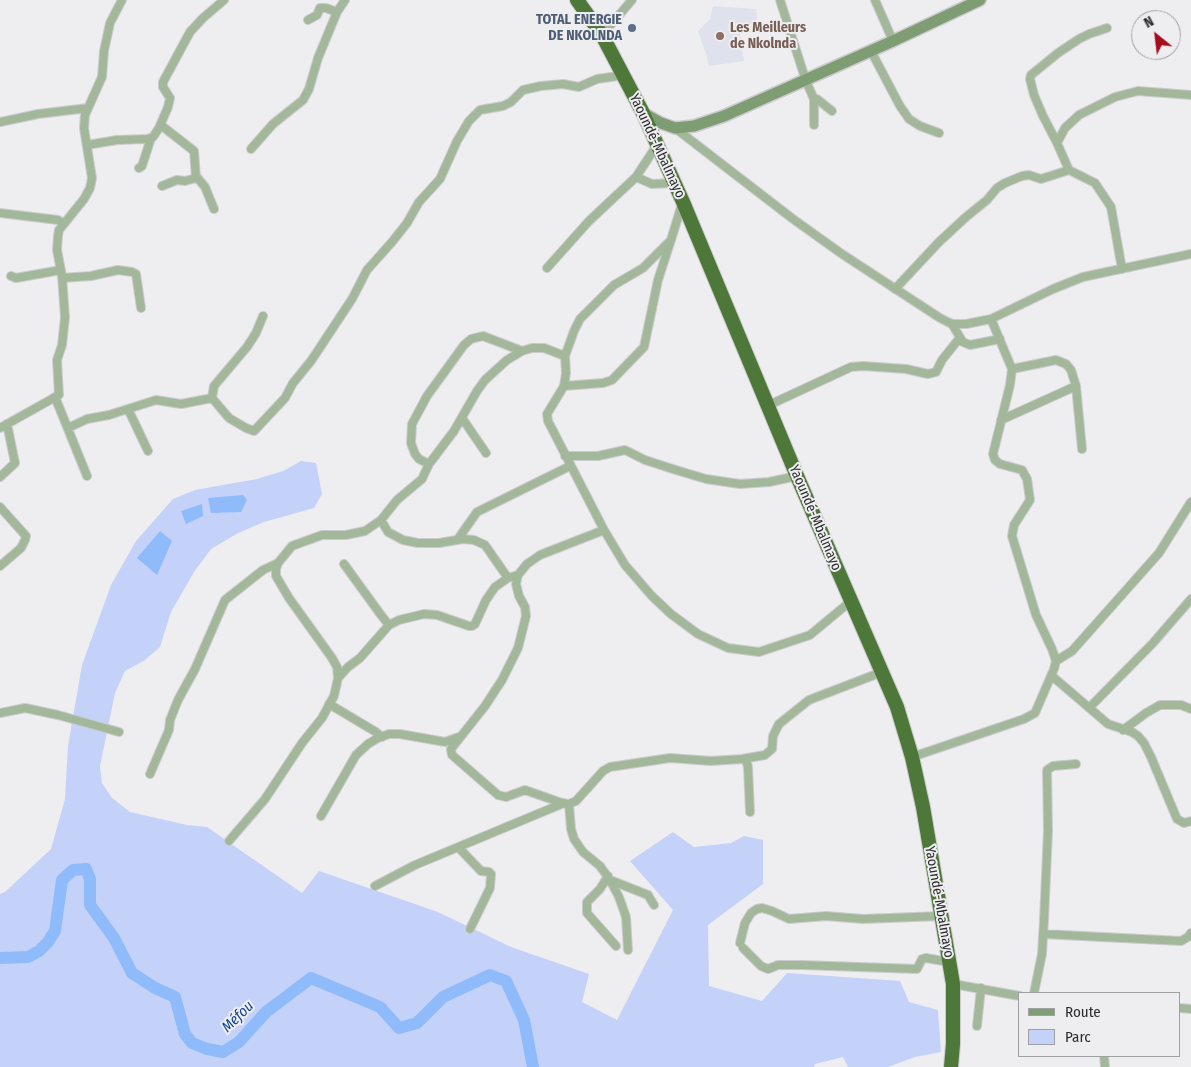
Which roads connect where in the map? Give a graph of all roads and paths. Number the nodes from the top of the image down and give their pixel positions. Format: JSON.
{"nodes":[{"id":1,"x":122,"y":0,"type":"edge"},
{"id":2,"x":224,"y":0,"type":"edge"},
{"id":3,"x":345,"y":0,"type":"edge"},
{"id":4,"x":577,"y":0,"type":"edge"},
{"id":5,"x":632,"y":0,"type":"edge"},
{"id":6,"x":780,"y":0,"type":"edge"},
{"id":7,"x":875,"y":0,"type":"edge"},
{"id":8,"x":980,"y":0,"type":"edge"},
{"id":9,"x":962,"y":4,"type":"edge"},
{"id":10,"x":337,"y":12,"type":"junction"},
{"id":11,"x":308,"y":20,"type":"dead end"},
{"id":12,"x":1107,"y":28,"type":"dead end"},
{"id":13,"x":602,"y":34,"type":"junction"},
{"id":14,"x":893,"y":42,"type":"junction"},
{"id":15,"x":871,"y":51,"type":"junction"},
{"id":16,"x":624,"y":76,"type":"junction"},
{"id":17,"x":806,"y":81,"type":"junction"},
{"id":18,"x":1191,"y":95,"type":"edge"},
{"id":19,"x":814,"y":99,"type":"junction"},
{"id":20,"x":88,"y":108,"type":"junction"},
{"id":21,"x":832,"y":111,"type":"dead end"},
{"id":22,"x":643,"y":113,"type":"junction"},
{"id":23,"x":0,"y":122,"type":"edge"},
{"id":24,"x":814,"y":125,"type":"dead end"},
{"id":25,"x":159,"y":128,"type":"junction"},
{"id":26,"x":675,"y":128,"type":"junction"},
{"id":27,"x":938,"y":133,"type":"dead end"},
{"id":28,"x":151,"y":138,"type":"junction"},
{"id":29,"x":1057,"y":143,"type":"junction"},
{"id":30,"x":88,"y":145,"type":"junction"},
{"id":31,"x":657,"y":145,"type":"junction"},
{"id":32,"x":251,"y":149,"type":"dead end"},
{"id":33,"x":139,"y":168,"type":"dead end"},
{"id":34,"x":1069,"y":170,"type":"junction"},
{"id":35,"x":196,"y":176,"type":"junction"},
{"id":36,"x":636,"y":177,"type":"junction"},
{"id":37,"x":674,"y":183,"type":"junction"},
{"id":38,"x":162,"y":186,"type":"dead end"},
{"id":39,"x":683,"y":202,"type":"junction"},
{"id":40,"x":214,"y":209,"type":"dead end"},
{"id":41,"x":0,"y":213,"type":"edge"},
{"id":42,"x":64,"y":224,"type":"junction"},
{"id":43,"x":671,"y":240,"type":"junction"},
{"id":44,"x":1191,"y":254,"type":"edge"},
{"id":45,"x":547,"y":268,"type":"dead end"},
{"id":46,"x":1122,"y":269,"type":"junction"},
{"id":47,"x":61,"y":274,"type":"junction"},
{"id":48,"x":11,"y":276,"type":"dead end"},
{"id":49,"x":894,"y":288,"type":"junction"},
{"id":50,"x":142,"y":308,"type":"dead end"},
{"id":51,"x":263,"y":316,"type":"dead end"},
{"id":52,"x":991,"y":319,"type":"junction"},
{"id":53,"x":952,"y":324,"type":"junction"},
{"id":54,"x":1000,"y":339,"type":"junction"},
{"id":55,"x":958,"y":340,"type":"junction"},
{"id":56,"x":522,"y":351,"type":"junction"},
{"id":57,"x":565,"y":356,"type":"junction"},
{"id":58,"x":1012,"y":369,"type":"junction"},
{"id":59,"x":564,"y":386,"type":"junction"},
{"id":60,"x":1076,"y":386,"type":"junction"},
{"id":61,"x":55,"y":397,"type":"junction"},
{"id":62,"x":212,"y":398,"type":"junction"},
{"id":63,"x":767,"y":406,"type":"junction"},
{"id":64,"x":128,"y":409,"type":"junction"},
{"id":65,"x":462,"y":418,"type":"junction"},
{"id":66,"x":1001,"y":420,"type":"junction"},
{"id":67,"x":4,"y":426,"type":"edge"},
{"id":68,"x":68,"y":428,"type":"junction"},
{"id":69,"x":1082,"y":449,"type":"dead end"},
{"id":70,"x":148,"y":451,"type":"dead end"},
{"id":71,"x":486,"y":453,"type":"dead end"},
{"id":72,"x":565,"y":456,"type":"junction"},
{"id":73,"x":429,"y":464,"type":"junction"},
{"id":74,"x":570,"y":466,"type":"junction"},
{"id":75,"x":87,"y":476,"type":"dead end"},
{"id":76,"x":797,"y":476,"type":"junction"},
{"id":77,"x":0,"y":477,"type":"edge"},
{"id":78,"x":1191,"y":502,"type":"edge"},
{"id":79,"x":0,"y":508,"type":"edge"},
{"id":80,"x":380,"y":520,"type":"junction"},
{"id":81,"x":604,"y":530,"type":"junction"},
{"id":82,"x":458,"y":539,"type":"junction"},
{"id":83,"x":278,"y":563,"type":"junction"},
{"id":84,"x":344,"y":564,"type":"dead end"},
{"id":85,"x":0,"y":566,"type":"edge"},
{"id":86,"x":518,"y":575,"type":"junction"},
{"id":87,"x":508,"y":578,"type":"junction"},
{"id":88,"x":1191,"y":598,"type":"edge"},
{"id":89,"x":851,"y":601,"type":"junction"},
{"id":90,"x":390,"y":625,"type":"junction"},
{"id":91,"x":1056,"y":661,"type":"junction"},
{"id":92,"x":882,"y":672,"type":"junction"},
{"id":93,"x":1052,"y":676,"type":"junction"},
{"id":94,"x":338,"y":678,"type":"junction"},
{"id":95,"x":329,"y":704,"type":"junction"},
{"id":96,"x":1089,"y":708,"type":"junction"},
{"id":97,"x":1190,"y":708,"type":"edge"},
{"id":98,"x":0,"y":713,"type":"edge"},
{"id":99,"x":1122,"y":730,"type":"junction"},
{"id":100,"x":119,"y":732,"type":"dead end"},
{"id":101,"x":461,"y":736,"type":"junction"},
{"id":102,"x":382,"y":737,"type":"junction"},
{"id":103,"x":912,"y":757,"type":"junction"},
{"id":104,"x":746,"y":758,"type":"junction"},
{"id":105,"x":1076,"y":764,"type":"dead end"},
{"id":106,"x":150,"y":774,"type":"dead end"},
{"id":107,"x":567,"y":804,"type":"junction"},
{"id":108,"x":750,"y":812,"type":"dead end"},
{"id":109,"x":321,"y":816,"type":"dead end"},
{"id":110,"x":1191,"y":821,"type":"edge"},
{"id":111,"x":229,"y":841,"type":"dead end"},
{"id":112,"x":459,"y":848,"type":"junction"},
{"id":113,"x":609,"y":878,"type":"junction"},
{"id":114,"x":375,"y":886,"type":"dead end"},
{"id":115,"x":654,"y":906,"type":"dead end"},
{"id":116,"x":941,"y":916,"type":"junction"},
{"id":117,"x":470,"y":929,"type":"dead end"},
{"id":118,"x":1191,"y":933,"type":"edge"},
{"id":119,"x":1043,"y":934,"type":"junction"},
{"id":120,"x":616,"y":946,"type":"dead end"},
{"id":121,"x":628,"y":950,"type":"dead end"},
{"id":122,"x":949,"y":962,"type":"junction"},
{"id":123,"x":953,"y":984,"type":"junction"},
{"id":124,"x":981,"y":988,"type":"junction"},
{"id":125,"x":1034,"y":992,"type":"edge"},
{"id":126,"x":1018,"y":996,"type":"edge"},
{"id":127,"x":976,"y":1026,"type":"dead end"},
{"id":128,"x":950,"y":1067,"type":"edge"}],
"edges":[{"from":1,"to":20,"type":"street"},
{"from":2,"to":25,"type":"street"},
{"from":3,"to":10,"type":"street"},
{"from":4,"to":13,"type":"highway","name":"Yaoundé-Mbalmayo"},
{"from":5,"to":13,"type":"street"},
{"from":6,"to":17,"type":"street"},
{"from":7,"to":14,"type":"street"},
{"from":8,"to":9,"type":"street"},
{"from":9,"to":14,"type":"street"},
{"from":10,"to":11,"type":"street"},
{"from":10,"to":32,"type":"street"},
{"from":12,"to":29,"type":"street"},
{"from":13,"to":16,"type":"highway","name":"Yaoundé-Mbalmayo"},
{"from":14,"to":15,"type":"street"},
{"from":15,"to":17,"type":"street"},
{"from":15,"to":27,"type":"street"},
{"from":16,"to":22,"type":"highway","name":"Yaoundé-Mbalmayo"},
{"from":16,"to":62,"type":"street"},
{"from":17,"to":19,"type":"street"},
{"from":17,"to":26,"type":"street"},
{"from":18,"to":29,"type":"street"},
{"from":19,"to":21,"type":"street"},
{"from":19,"to":24,"type":"street"},
{"from":20,"to":23,"type":"street"},
{"from":20,"to":30,"type":"street"},
{"from":22,"to":26,"type":"street"},
{"from":22,"to":31,"type":"highway","name":"Yaoundé-Mbalmayo"},
{"from":25,"to":28,"type":"street"},
{"from":25,"to":35,"type":"street"},
{"from":26,"to":49,"type":"street"},
{"from":28,"to":30,"type":"street"},
{"from":28,"to":33,"type":"street"},
{"from":29,"to":34,"type":"street"},
{"from":30,"to":42,"type":"street"},
{"from":31,"to":36,"type":"street"},
{"from":31,"to":37,"type":"highway","name":"Yaoundé-Mbalmayo"},
{"from":34,"to":46,"type":"street"},
{"from":34,"to":49,"type":"street"},
{"from":35,"to":38,"type":"street"},
{"from":35,"to":40,"type":"street"},
{"from":36,"to":37,"type":"street"},
{"from":36,"to":45,"type":"street"},
{"from":37,"to":39,"type":"highway","name":"Yaoundé-Mbalmayo"},
{"from":39,"to":43,"type":"street"},
{"from":39,"to":63,"type":"highway","name":"Yaoundé-Mbalmayo"},
{"from":41,"to":42,"type":"street"},
{"from":42,"to":47,"type":"street"},
{"from":43,"to":57,"type":"street"},
{"from":43,"to":59,"type":"street"},
{"from":44,"to":46,"type":"street"},
{"from":46,"to":52,"type":"street"},
{"from":47,"to":48,"type":"street"},
{"from":47,"to":50,"type":"street"},
{"from":47,"to":61,"type":"street"},
{"from":49,"to":53,"type":"street"},
{"from":51,"to":62,"type":"street"},
{"from":52,"to":53,"type":"street"},
{"from":52,"to":54,"type":"street"},
{"from":53,"to":55,"type":"street"},
{"from":54,"to":55,"type":"street"},
{"from":54,"to":58,"type":"street"},
{"from":55,"to":63,"type":"street"},
{"from":56,"to":57,"type":"street"},
{"from":56,"to":65,"type":"street"},
{"from":56,"to":73,"type":"street"},
{"from":57,"to":59,"type":"street"},
{"from":58,"to":60,"type":"street"},
{"from":58,"to":66,"type":"street"},
{"from":59,"to":72,"type":"street"},
{"from":60,"to":66,"type":"street"},
{"from":60,"to":69,"type":"street"},
{"from":61,"to":67,"type":"street"},
{"from":61,"to":68,"type":"street"},
{"from":62,"to":64,"type":"street"},
{"from":63,"to":76,"type":"highway","name":"Yaoundé-Mbalmayo"},
{"from":64,"to":68,"type":"street"},
{"from":64,"to":70,"type":"street"},
{"from":65,"to":71,"type":"street"},
{"from":65,"to":73,"type":"street"},
{"from":66,"to":91,"type":"street"},
{"from":67,"to":77,"type":"street"},
{"from":68,"to":75,"type":"street"},
{"from":72,"to":74,"type":"street"},
{"from":72,"to":76,"type":"street"},
{"from":73,"to":80,"type":"street"},
{"from":74,"to":81,"type":"street"},
{"from":74,"to":82,"type":"street"},
{"from":76,"to":89,"type":"highway","name":"Yaoundé-Mbalmayo"},
{"from":78,"to":91,"type":"street"},
{"from":79,"to":85,"type":"street"},
{"from":80,"to":82,"type":"street"},
{"from":80,"to":83,"type":"street"},
{"from":81,"to":86,"type":"street"},
{"from":81,"to":89,"type":"street"},
{"from":82,"to":87,"type":"street"},
{"from":83,"to":94,"type":"street"},
{"from":83,"to":106,"type":"street"},
{"from":84,"to":90,"type":"street"},
{"from":86,"to":87,"type":"street"},
{"from":86,"to":101,"type":"street"},
{"from":87,"to":90,"type":"street"},
{"from":88,"to":96,"type":"street"},
{"from":89,"to":92,"type":"highway","name":"Yaoundé-Mbalmayo"},
{"from":90,"to":94,"type":"street"},
{"from":91,"to":93,"type":"street"},
{"from":92,"to":103,"type":"highway","name":"Yaoundé-Mbalmayo"},
{"from":92,"to":104,"type":"street"},
{"from":93,"to":96,"type":"street"},
{"from":93,"to":103,"type":"street"},
{"from":94,"to":95,"type":"street"},
{"from":95,"to":102,"type":"street"},
{"from":95,"to":111,"type":"street"},
{"from":96,"to":99,"type":"street"},
{"from":97,"to":99,"type":"street"},
{"from":98,"to":100,"type":"street"},
{"from":99,"to":110,"type":"street"},
{"from":101,"to":102,"type":"street"},
{"from":101,"to":107,"type":"street"},
{"from":102,"to":109,"type":"street"},
{"from":103,"to":116,"type":"highway","name":"Yaoundé-Mbalmayo"},
{"from":104,"to":107,"type":"street"},
{"from":104,"to":108,"type":"street"},
{"from":105,"to":119,"type":"street"},
{"from":107,"to":112,"type":"street"},
{"from":107,"to":113,"type":"street"},
{"from":112,"to":114,"type":"street"},
{"from":112,"to":117,"type":"street"},
{"from":113,"to":115,"type":"street"},
{"from":113,"to":120,"type":"street"},
{"from":113,"to":121,"type":"street"},
{"from":116,"to":122,"type":"highway","name":"Yaoundé-Mbalmayo"},
{"from":116,"to":122,"type":"street"},
{"from":118,"to":119,"type":"street"},
{"from":119,"to":125,"type":"street"},
{"from":122,"to":123,"type":"highway","name":"Yaoundé-Mbalmayo"},
{"from":123,"to":124,"type":"street"},
{"from":123,"to":128,"type":"highway","name":"Yaoundé-Mbalmayo"},
{"from":124,"to":126,"type":"street"},
{"from":124,"to":127,"type":"street"}]}
